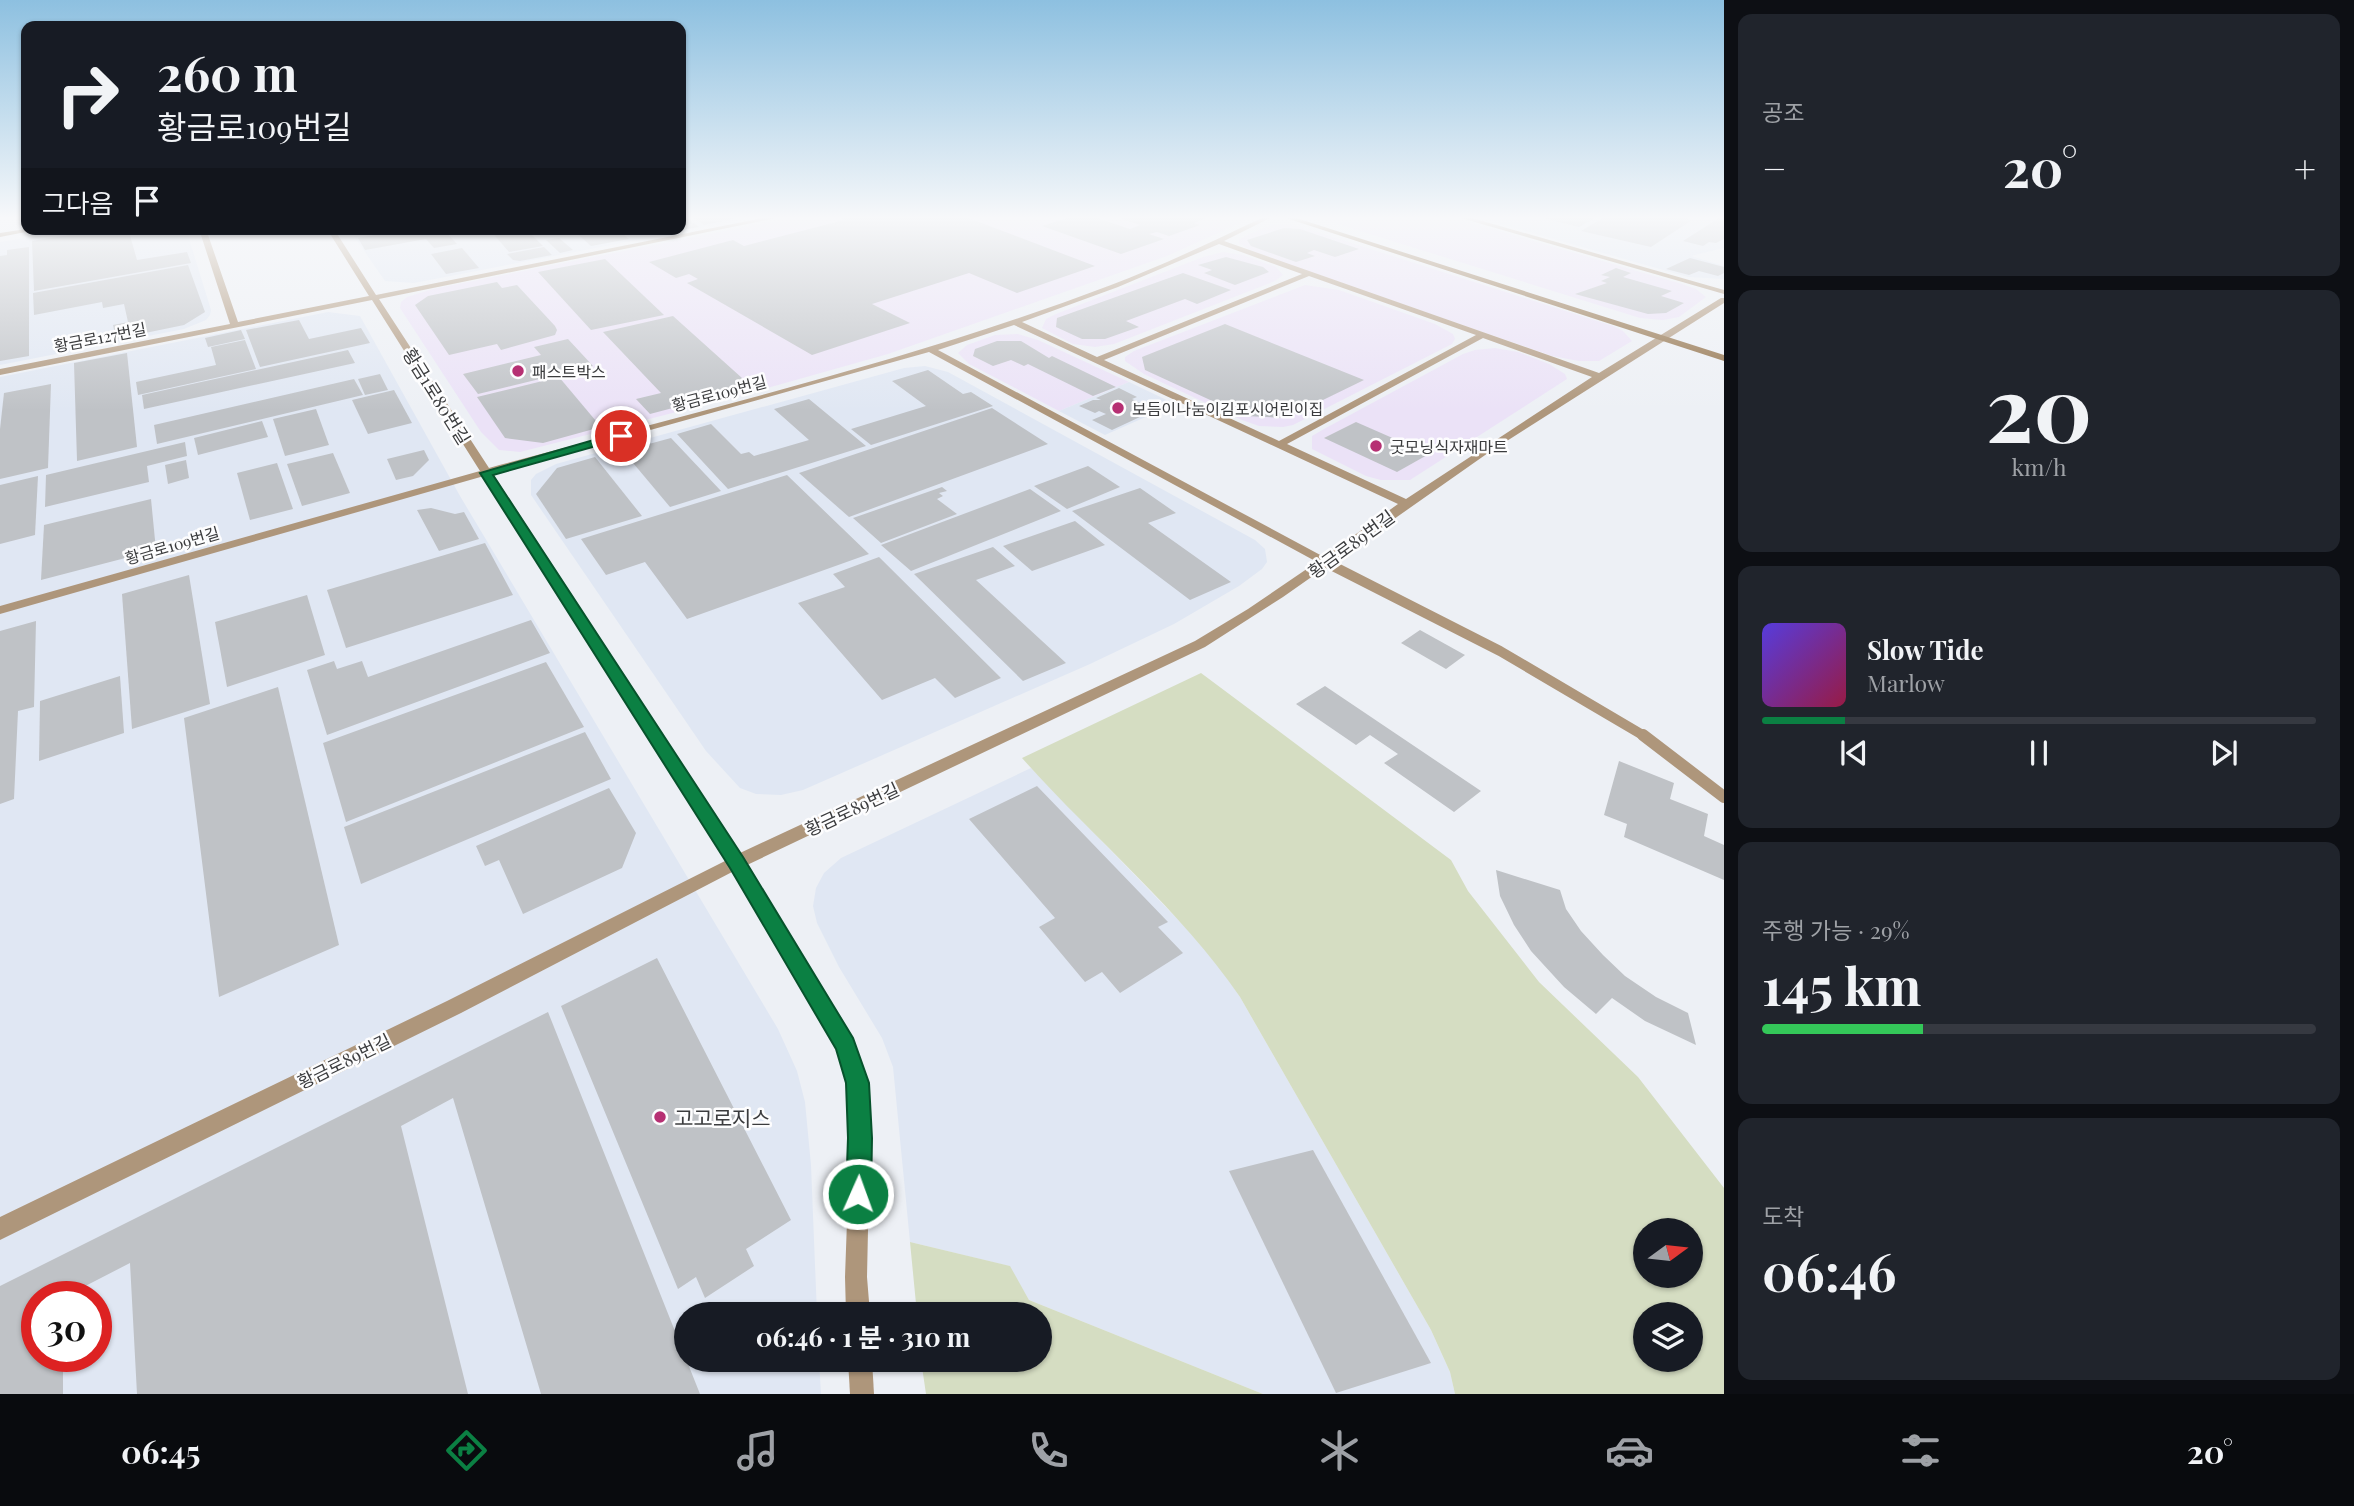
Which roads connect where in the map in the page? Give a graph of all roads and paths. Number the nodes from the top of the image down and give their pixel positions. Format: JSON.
{"nodes":[{"id":1,"x":220,"y":281,"type":"edge"},
{"id":2,"x":363,"y":281,"type":"edge"},
{"id":3,"x":459,"y":281,"type":"edge"},
{"id":4,"x":1117,"y":281,"type":"edge"},
{"id":5,"x":1290,"y":281,"type":"edge"},
{"id":6,"x":1328,"y":281,"type":"edge"},
{"id":7,"x":1491,"y":281,"type":"edge"},
{"id":8,"x":1499,"y":281,"type":"edge"},
{"id":9,"x":1686,"y":281,"type":"edge"},
{"id":10,"x":1724,"y":292,"type":"edge"},
{"id":11,"x":374,"y":298,"type":"junction"},
{"id":12,"x":1724,"y":300,"type":"edge"},
{"id":13,"x":1012,"y":321,"type":"junction"},
{"id":14,"x":235,"y":325,"type":"junction"},
{"id":15,"x":1482,"y":336,"type":"junction"},
{"id":16,"x":1666,"y":336,"type":"junction"},
{"id":17,"x":930,"y":349,"type":"junction"},
{"id":18,"x":1724,"y":350,"type":"edge"},
{"id":19,"x":1724,"y":358,"type":"edge"},
{"id":20,"x":1097,"y":359,"type":"junction"},
{"id":21,"x":0,"y":372,"type":"edge"},
{"id":22,"x":1598,"y":376,"type":"junction"},
{"id":23,"x":1280,"y":444,"type":"junction"},
{"id":24,"x":486,"y":473,"type":"junction"},
{"id":25,"x":1406,"y":504,"type":"junction"},
{"id":26,"x":1325,"y":562,"type":"junction"},
{"id":27,"x":0,"y":610,"type":"edge"},
{"id":28,"x":1724,"y":796,"type":"edge"},
{"id":29,"x":737,"y":862,"type":"junction"},
{"id":30,"x":0,"y":1229,"type":"edge"},
{"id":31,"x":857,"y":1302,"type":"edge"},
{"id":32,"x":861,"y":1372,"type":"edge"},
{"id":33,"x":862,"y":1394,"type":"edge"}],
"edges":[{"from":1,"to":14,"type":"street"},
{"from":2,"to":11,"type":"street","name":"황금1로80번길"},
{"from":3,"to":11,"type":"street","name":"황금로127번길"},
{"from":4,"to":13,"type":"street","name":"황금로109번길"},
{"from":5,"to":20,"type":"street"},
{"from":6,"to":15,"type":"street"},
{"from":7,"to":16,"type":"street"},
{"from":8,"to":16,"type":"street"},
{"from":9,"to":10,"type":"street"},
{"from":11,"to":14,"type":"street","name":"황금로127번길"},
{"from":11,"to":24,"type":"street","name":"황금1로80번길"},
{"from":12,"to":16,"type":"street","name":"황금로89번길"},
{"from":13,"to":17,"type":"street","name":"황금로109번길"},
{"from":13,"to":20,"type":"street"},
{"from":14,"to":21,"type":"street","name":"황금로127번길"},
{"from":15,"to":22,"type":"street"},
{"from":15,"to":23,"type":"street"},
{"from":16,"to":18,"type":"street"},
{"from":16,"to":19,"type":"street"},
{"from":16,"to":22,"type":"street","name":"황금로89번길"},
{"from":17,"to":24,"type":"street","name":"황금로109번길"},
{"from":17,"to":26,"type":"street"},
{"from":20,"to":23,"type":"street"},
{"from":22,"to":25,"type":"street","name":"황금로89번길"},
{"from":23,"to":25,"type":"street"},
{"from":24,"to":27,"type":"street","name":"황금로109번길"},
{"from":24,"to":29,"type":"street","name":"황금1로80번길"},
{"from":25,"to":26,"type":"street","name":"황금로89번길"},
{"from":26,"to":28,"type":"lane"},
{"from":26,"to":29,"type":"street","name":"황금로89번길"},
{"from":29,"to":30,"type":"street","name":"황금로89번길"},
{"from":29,"to":31,"type":"street","name":"황금1로80번길"},
{"from":32,"to":33,"type":"street"}]}
